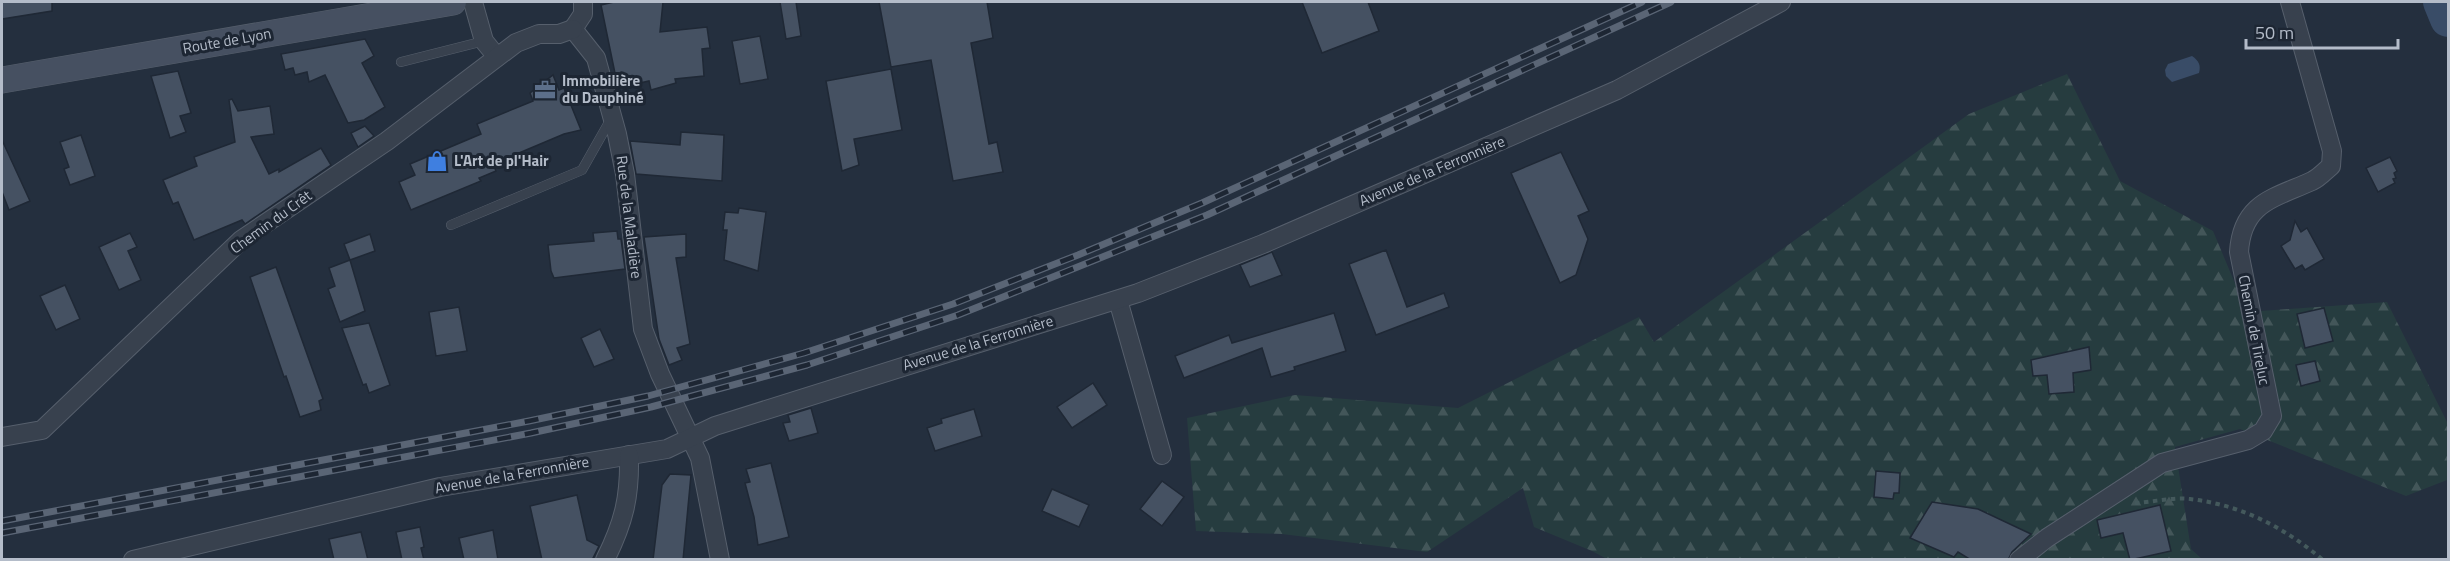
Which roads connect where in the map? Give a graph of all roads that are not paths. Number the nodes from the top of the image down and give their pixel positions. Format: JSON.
{"nodes":[{"id":1,"x":453,"y":2,"type":"edge"},
{"id":2,"x":473,"y":2,"type":"edge"},
{"id":3,"x":583,"y":2,"type":"edge"},
{"id":4,"x":1781,"y":2,"type":"edge"},
{"id":5,"x":2290,"y":2,"type":"edge"},
{"id":6,"x":573,"y":29,"type":"junction"},
{"id":7,"x":483,"y":41,"type":"junction"},
{"id":8,"x":497,"y":57,"type":"junction"},
{"id":9,"x":401,"y":62,"type":"dead end"},
{"id":10,"x":5,"y":82,"type":"edge"},
{"id":11,"x":612,"y":116,"type":"junction"},
{"id":12,"x":451,"y":225,"type":"dead end"},
{"id":13,"x":1118,"y":300,"type":"junction"},
{"id":14,"x":2,"y":437,"type":"edge"},
{"id":15,"x":691,"y":438,"type":"junction"},
{"id":16,"x":629,"y":455,"type":"junction"},
{"id":17,"x":1162,"y":455,"type":"dead end"},
{"id":18,"x":133,"y":560,"type":"edge"},
{"id":19,"x":605,"y":560,"type":"edge"},
{"id":20,"x":720,"y":560,"type":"edge"},
{"id":21,"x":2019,"y":560,"type":"edge"}],
"edges":[{"from":1,"to":10,"type":"main road","name":"Route de Lyon"},
{"from":2,"to":7,"type":"street"},
{"from":3,"to":6,"type":"street"},
{"from":4,"to":13,"type":"street","name":"Avenue de la Ferronnière"},
{"from":5,"to":21,"type":"street","name":"Chemin de Tireluc"},
{"from":6,"to":8,"type":"street","name":"Chemin du Crêt"},
{"from":6,"to":11,"type":"street","name":"Rue de la Maladière"},
{"from":7,"to":8,"type":"street"},
{"from":7,"to":9,"type":"lane"},
{"from":8,"to":14,"type":"street","name":"Chemin du Crêt"},
{"from":11,"to":12,"type":"lane"},
{"from":11,"to":15,"type":"street","name":"Rue de la Maladière"},
{"from":13,"to":15,"type":"street","name":"Avenue de la Ferronnière"},
{"from":13,"to":17,"type":"street"},
{"from":15,"to":16,"type":"street","name":"Avenue de la Ferronnière"},
{"from":15,"to":20,"type":"street","name":"Rue de la Maladière"},
{"from":16,"to":18,"type":"street","name":"Avenue de la Ferronnière"},
{"from":16,"to":19,"type":"street"}]}
